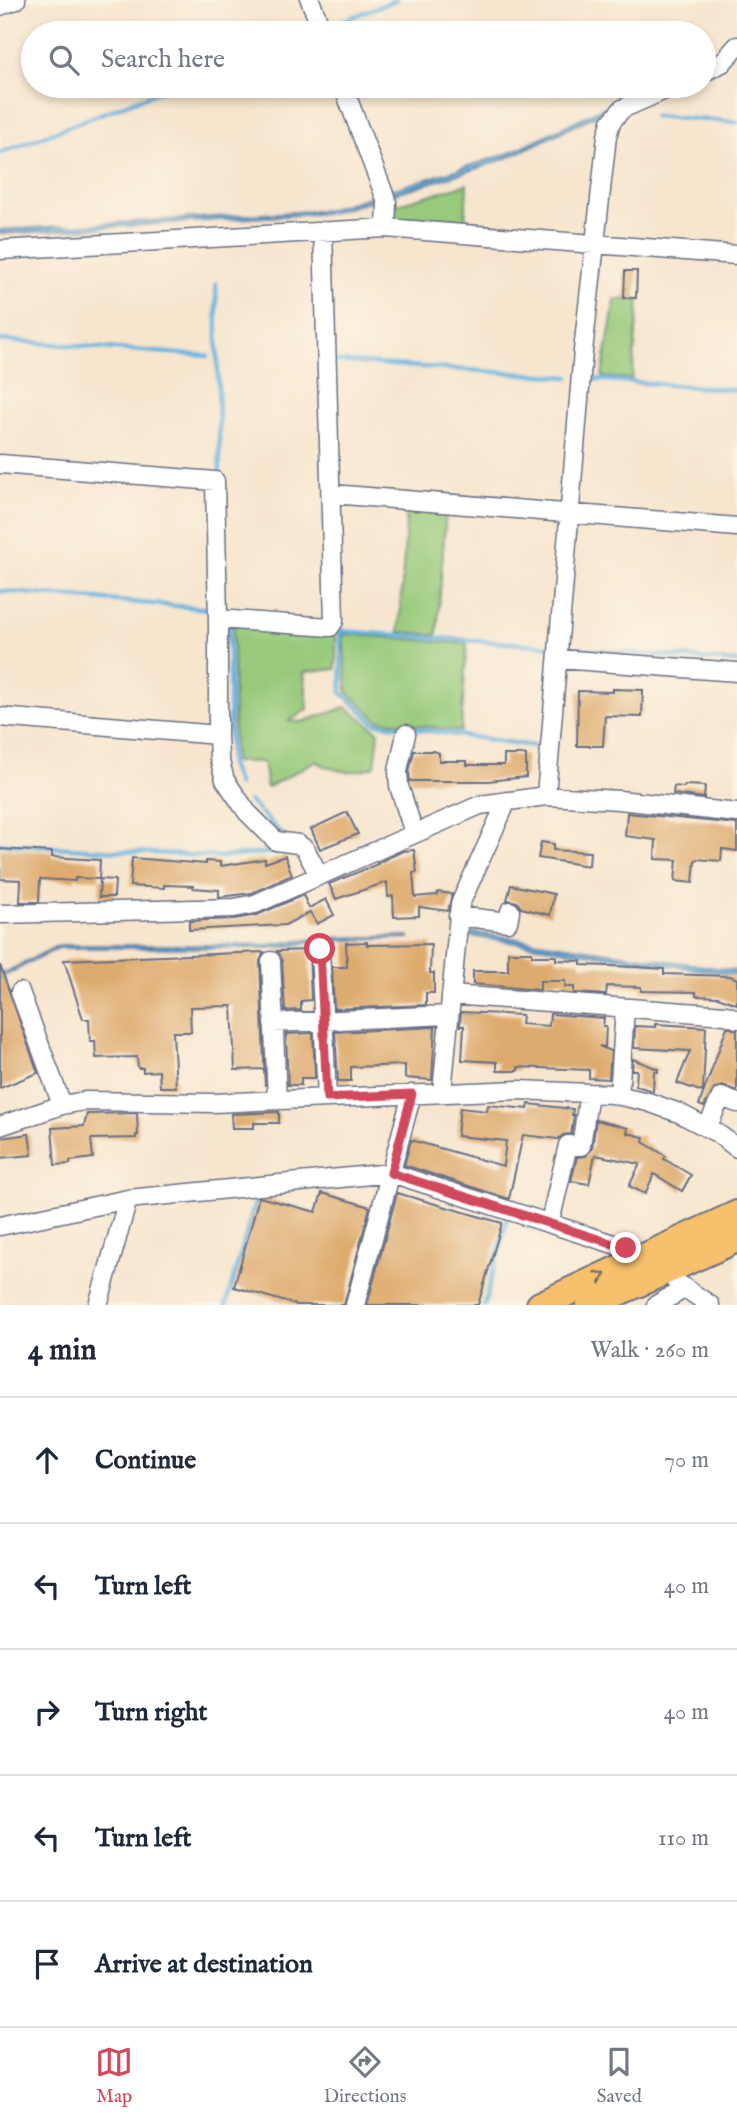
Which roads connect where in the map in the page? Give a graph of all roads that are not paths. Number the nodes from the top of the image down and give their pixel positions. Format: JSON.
{"nodes":[{"id":1,"x":16,"y":0,"type":"edge"},
{"id":2,"x":310,"y":0,"type":"edge"},
{"id":3,"x":0,"y":6,"type":"edge"},
{"id":4,"x":318,"y":21,"type":"edge"},
{"id":5,"x":737,"y":46,"type":"edge"},
{"id":6,"x":716,"y":65,"type":"edge"},
{"id":7,"x":347,"y":98,"type":"edge"},
{"id":8,"x":647,"y":98,"type":"edge"},
{"id":9,"x":386,"y":228,"type":"junction"},
{"id":10,"x":323,"y":231,"type":"junction"},
{"id":11,"x":596,"y":243,"type":"junction"},
{"id":12,"x":0,"y":250,"type":"edge"},
{"id":13,"x":737,"y":254,"type":"edge"},
{"id":14,"x":0,"y":464,"type":"edge"},
{"id":15,"x":332,"y":494,"type":"junction"},
{"id":16,"x":570,"y":514,"type":"junction"},
{"id":17,"x":737,"y":527,"type":"edge"},
{"id":18,"x":218,"y":619,"type":"junction"},
{"id":19,"x":559,"y":659,"type":"junction"},
{"id":20,"x":737,"y":672,"type":"edge"},
{"id":21,"x":0,"y":717,"type":"edge"},
{"id":22,"x":406,"y":734,"type":"dead end"},
{"id":23,"x":218,"y":735,"type":"junction"},
{"id":24,"x":546,"y":796,"type":"junction"},
{"id":25,"x":508,"y":800,"type":"junction"},
{"id":26,"x":737,"y":813,"type":"edge"},
{"id":27,"x":414,"y":833,"type":"junction"},
{"id":28,"x":319,"y":875,"type":"junction"},
{"id":29,"x":510,"y":911,"type":"dead end"},
{"id":30,"x":0,"y":914,"type":"edge"},
{"id":31,"x":458,"y":916,"type":"junction"},
{"id":32,"x":320,"y":949,"type":"dead end"},
{"id":33,"x":271,"y":961,"type":"dead end"},
{"id":34,"x":20,"y":992,"type":"dead end"},
{"id":35,"x":451,"y":995,"type":"junction"},
{"id":36,"x":625,"y":1009,"type":"junction"},
{"id":37,"x":449,"y":1015,"type":"junction"},
{"id":38,"x":737,"y":1019,"type":"edge"},
{"id":39,"x":323,"y":1020,"type":"junction"},
{"id":40,"x":274,"y":1023,"type":"junction"},
{"id":41,"x":442,"y":1093,"type":"junction"},
{"id":42,"x":589,"y":1093,"type":"junction"},
{"id":43,"x":412,"y":1094,"type":"junction"},
{"id":44,"x":619,"y":1096,"type":"junction"},
{"id":45,"x":327,"y":1098,"type":"junction"},
{"id":46,"x":277,"y":1100,"type":"junction"},
{"id":47,"x":737,"y":1103,"type":"edge"},
{"id":48,"x":62,"y":1105,"type":"junction"},
{"id":49,"x":2,"y":1121,"type":"edge"},
{"id":50,"x":707,"y":1128,"type":"junction"},
{"id":51,"x":737,"y":1148,"type":"edge"},
{"id":52,"x":391,"y":1173,"type":"junction"},
{"id":53,"x":127,"y":1205,"type":"junction"},
{"id":54,"x":737,"y":1214,"type":"edge"},
{"id":55,"x":550,"y":1222,"type":"junction"},
{"id":56,"x":0,"y":1226,"type":"edge"},
{"id":57,"x":737,"y":1239,"type":"edge"},
{"id":58,"x":626,"y":1248,"type":"dead end"},
{"id":59,"x":99,"y":1305,"type":"edge"},
{"id":60,"x":355,"y":1305,"type":"edge"},
{"id":61,"x":540,"y":1305,"type":"edge"},
{"id":62,"x":590,"y":1305,"type":"edge"},
{"id":63,"x":656,"y":1305,"type":"edge"},
{"id":64,"x":710,"y":1305,"type":"edge"}],
"edges":[{"from":1,"to":3,"type":"street"},
{"from":2,"to":4,"type":"street"},
{"from":5,"to":6,"type":"street"},
{"from":7,"to":9,"type":"street"},
{"from":8,"to":11,"type":"street"},
{"from":9,"to":10,"type":"street"},
{"from":9,"to":11,"type":"street"},
{"from":10,"to":12,"type":"street"},
{"from":10,"to":15,"type":"street"},
{"from":11,"to":13,"type":"street"},
{"from":11,"to":16,"type":"street"},
{"from":14,"to":18,"type":"street"},
{"from":15,"to":16,"type":"street"},
{"from":15,"to":18,"type":"street"},
{"from":16,"to":17,"type":"street"},
{"from":16,"to":19,"type":"street"},
{"from":18,"to":23,"type":"street"},
{"from":19,"to":20,"type":"street"},
{"from":19,"to":24,"type":"street"},
{"from":21,"to":23,"type":"street"},
{"from":22,"to":27,"type":"street"},
{"from":23,"to":28,"type":"street"},
{"from":24,"to":25,"type":"street"},
{"from":24,"to":26,"type":"street"},
{"from":25,"to":27,"type":"street"},
{"from":25,"to":31,"type":"street"},
{"from":27,"to":28,"type":"street"},
{"from":28,"to":30,"type":"street"},
{"from":29,"to":31,"type":"street"},
{"from":31,"to":35,"type":"street"},
{"from":32,"to":39,"type":"street"},
{"from":33,"to":40,"type":"street"},
{"from":34,"to":48,"type":"street"},
{"from":35,"to":36,"type":"street"},
{"from":35,"to":37,"type":"street"},
{"from":36,"to":38,"type":"street"},
{"from":36,"to":44,"type":"street"},
{"from":37,"to":39,"type":"street"},
{"from":37,"to":41,"type":"street"},
{"from":39,"to":40,"type":"street"},
{"from":39,"to":45,"type":"street"},
{"from":40,"to":46,"type":"street"},
{"from":41,"to":42,"type":"street"},
{"from":41,"to":43,"type":"street"},
{"from":42,"to":44,"type":"street"},
{"from":42,"to":55,"type":"street"},
{"from":43,"to":45,"type":"street"},
{"from":43,"to":52,"type":"street"},
{"from":44,"to":50,"type":"street"},
{"from":45,"to":46,"type":"street"},
{"from":46,"to":48,"type":"street"},
{"from":47,"to":50,"type":"street"},
{"from":48,"to":49,"type":"street"},
{"from":50,"to":51,"type":"street"},
{"from":52,"to":53,"type":"street"},
{"from":52,"to":55,"type":"street"},
{"from":52,"to":60,"type":"street"},
{"from":53,"to":56,"type":"street"},
{"from":53,"to":59,"type":"street"},
{"from":61,"to":54,"type":"highway","one_way":true},
{"from":55,"to":58,"type":"street"},
{"from":57,"to":62,"type":"highway"},
{"from":63,"to":64,"type":"street"}]}
